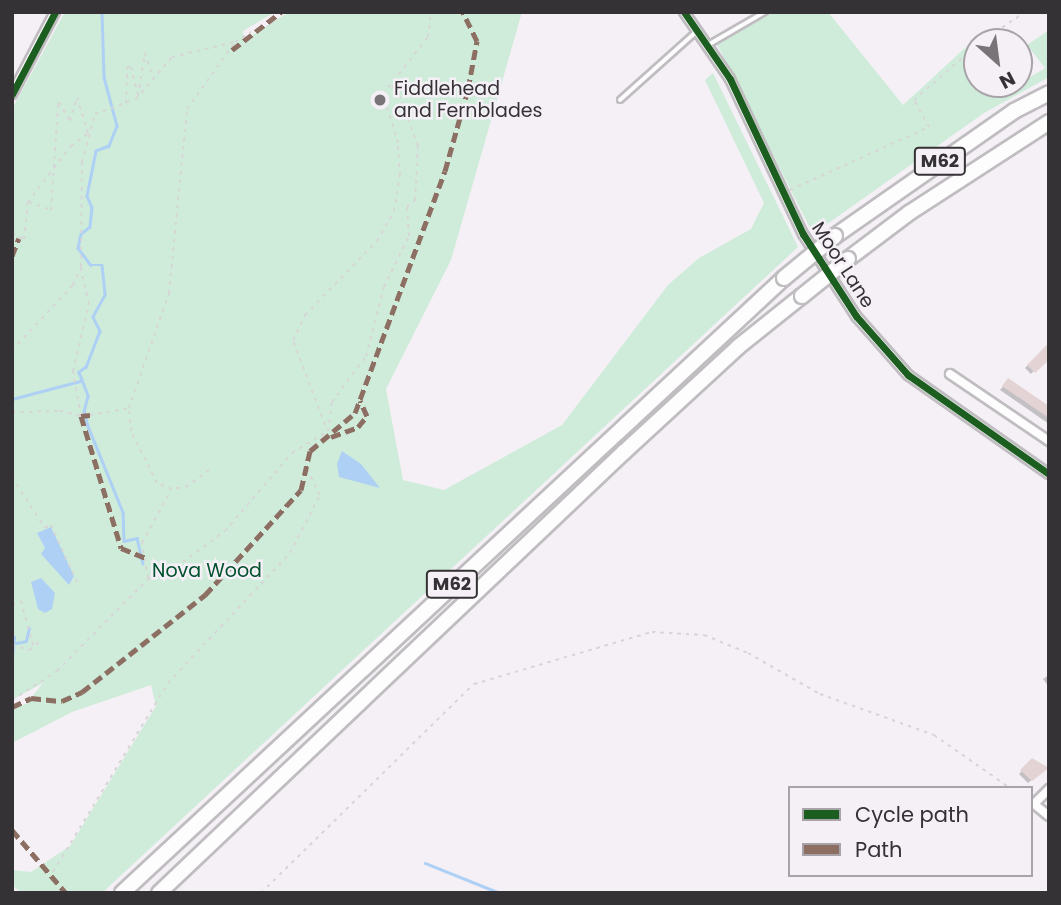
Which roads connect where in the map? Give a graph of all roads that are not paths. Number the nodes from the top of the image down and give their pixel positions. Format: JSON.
{"nodes":[{"id":1,"x":55,"y":12,"type":"edge"},
{"id":2,"x":684,"y":12,"type":"edge"},
{"id":3,"x":765,"y":12,"type":"edge"},
{"id":4,"x":697,"y":31,"type":"junction"},
{"id":5,"x":708,"y":46,"type":"junction"},
{"id":6,"x":1049,"y":93,"type":"edge"},
{"id":7,"x":12,"y":94,"type":"edge"},
{"id":8,"x":620,"y":100,"type":"dead end"},
{"id":9,"x":1049,"y":122,"type":"edge"},
{"id":10,"x":950,"y":374,"type":"dead end"},
{"id":11,"x":1049,"y":441,"type":"edge"},
{"id":12,"x":1049,"y":474,"type":"edge"},
{"id":13,"x":1049,"y":789,"type":"edge"},
{"id":14,"x":1049,"y":816,"type":"edge"},
{"id":15,"x":121,"y":893,"type":"edge"},
{"id":16,"x":159,"y":893,"type":"edge"}],
"edges":[{"from":1,"to":7,"type":"street"},
{"from":2,"to":4,"type":"street","name":"Moor Lane"},
{"from":3,"to":5,"type":"lane"},
{"from":4,"to":5,"type":"street","name":"Moor Lane"},
{"from":4,"to":8,"type":"lane"},
{"from":5,"to":12,"type":"street","name":"Moor Lane"},
{"from":6,"to":15,"type":"highway","number":"M62","bridge":true},
{"from":9,"to":16,"type":"highway","number":"M62","bridge":true},
{"from":10,"to":11,"type":"street"},
{"from":13,"to":14,"type":"street"}]}
